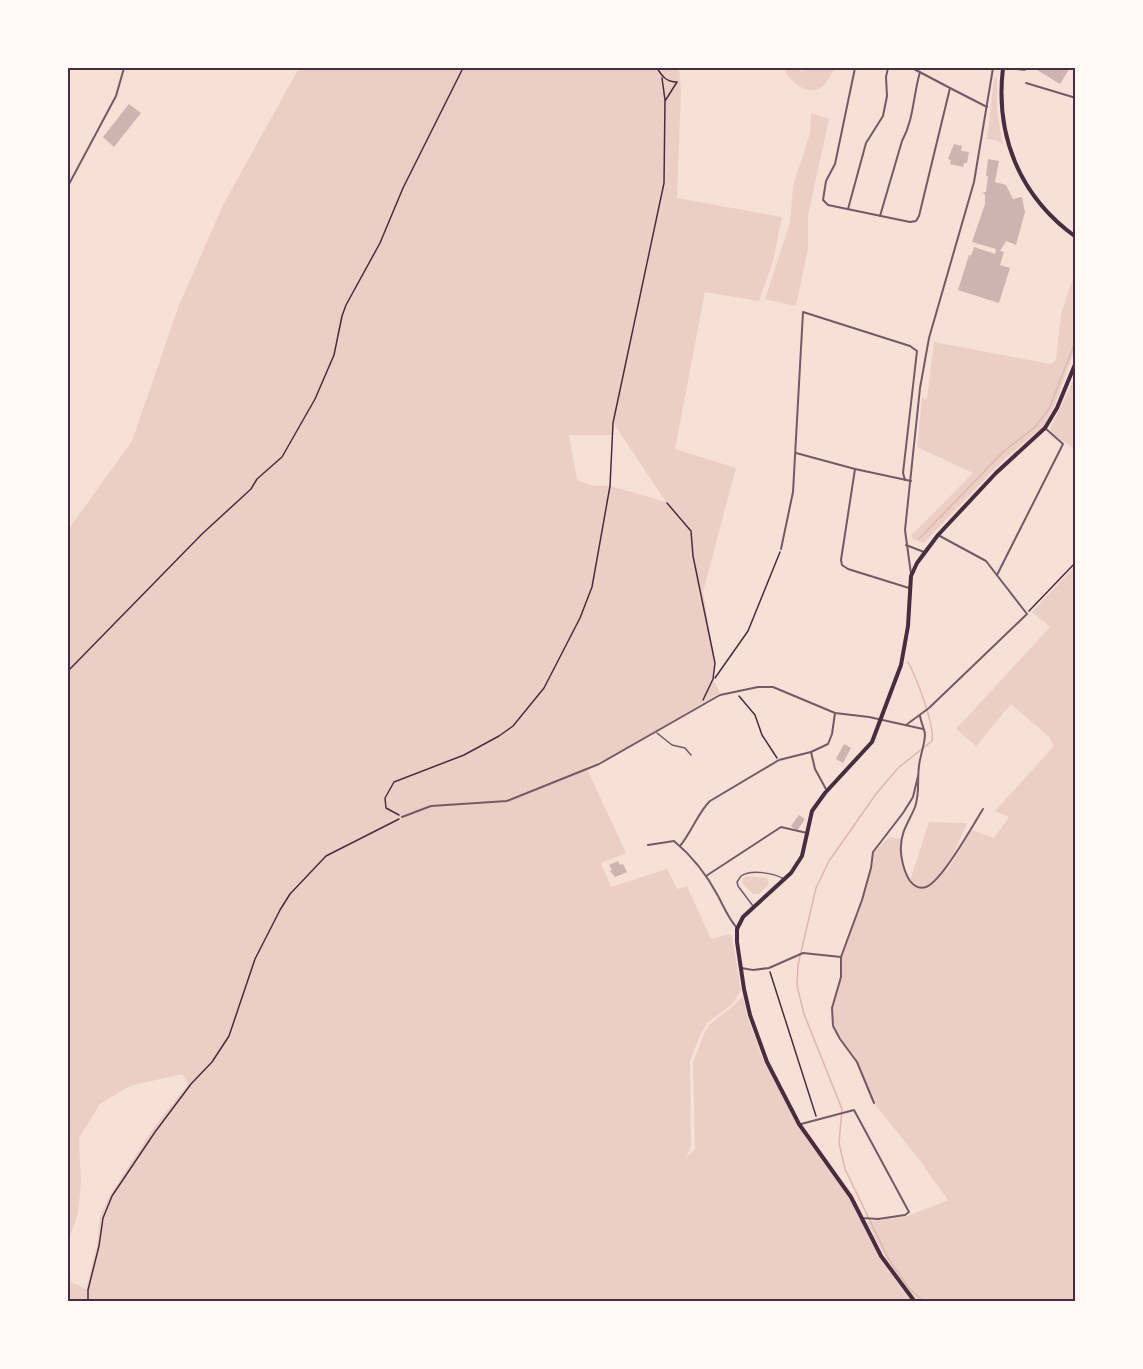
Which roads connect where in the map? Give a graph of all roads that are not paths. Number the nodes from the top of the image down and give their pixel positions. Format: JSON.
{"nodes":[{"id":1,"x":124,"y":68,"type":"edge"},
{"id":2,"x":855,"y":68,"type":"edge"},
{"id":3,"x":888,"y":68,"type":"edge"},
{"id":4,"x":912,"y":68,"type":"edge"},
{"id":5,"x":993,"y":68,"type":"edge"},
{"id":6,"x":1002,"y":68,"type":"edge"},
{"id":7,"x":1032,"y":68,"type":"edge"},
{"id":8,"x":920,"y":72,"type":"junction"},
{"id":9,"x":1026,"y":83,"type":"dead end"},
{"id":10,"x":950,"y":88,"type":"junction"},
{"id":11,"x":1076,"y":98,"type":"edge"},
{"id":12,"x":987,"y":107,"type":"junction"},
{"id":13,"x":68,"y":186,"type":"edge"},
{"id":14,"x":848,"y":209,"type":"junction"},
{"id":15,"x":880,"y":216,"type":"junction"},
{"id":16,"x":1076,"y":237,"type":"edge"},
{"id":17,"x":1076,"y":362,"type":"edge"},
{"id":18,"x":1045,"y":428,"type":"junction"},
{"id":19,"x":796,"y":453,"type":"junction"},
{"id":20,"x":855,"y":469,"type":"junction"},
{"id":21,"x":905,"y":480,"type":"junction"},
{"id":22,"x":911,"y":482,"type":"junction"},
{"id":23,"x":938,"y":535,"type":"junction"},
{"id":24,"x":906,"y":545,"type":"junction"},
{"id":25,"x":781,"y":549,"type":"road end"},
{"id":26,"x":924,"y":552,"type":"junction"},
{"id":27,"x":997,"y":575,"type":"junction"},
{"id":28,"x":911,"y":576,"type":"junction"},
{"id":29,"x":909,"y":588,"type":"junction"},
{"id":30,"x":835,"y":713,"type":"junction"},
{"id":31,"x":920,"y":716,"type":"junction"},
{"id":32,"x":879,"y":720,"type":"junction"},
{"id":33,"x":906,"y":725,"type":"junction"},
{"id":34,"x":924,"y":729,"type":"junction"},
{"id":35,"x":656,"y":732,"type":"junction"},
{"id":36,"x":811,"y":753,"type":"junction"},
{"id":37,"x":691,"y":755,"type":"dead end"},
{"id":38,"x":918,"y":776,"type":"junction"},
{"id":39,"x":827,"y":791,"type":"junction"},
{"id":40,"x":983,"y":809,"type":"dead end"},
{"id":41,"x":402,"y":817,"type":"road end"},
{"id":42,"x":807,"y":833,"type":"junction"},
{"id":43,"x":648,"y":845,"type":"dead end"},
{"id":44,"x":681,"y":846,"type":"junction"},
{"id":45,"x":705,"y":876,"type":"junction"},
{"id":46,"x":786,"y":879,"type":"junction"},
{"id":47,"x":754,"y":907,"type":"junction"},
{"id":48,"x":737,"y":929,"type":"junction"},
{"id":49,"x":842,"y":957,"type":"junction"},
{"id":50,"x":741,"y":968,"type":"junction"},
{"id":51,"x":874,"y":1103,"type":"dead end"},
{"id":52,"x":799,"y":1124,"type":"junction"},
{"id":53,"x":862,"y":1218,"type":"junction"},
{"id":54,"x":915,"y":1302,"type":"edge"}],
"edges":[{"from":1,"to":13,"type":"street"},
{"from":2,"to":14,"type":"street"},
{"from":3,"to":14,"type":"street"},
{"from":4,"to":8,"type":"street"},
{"from":5,"to":12,"type":"street"},
{"from":6,"to":7,"type":"lane"},
{"from":6,"to":16,"type":"main road"},
{"from":8,"to":10,"type":"street"},
{"from":8,"to":15,"type":"street"},
{"from":9,"to":11,"type":"street"},
{"from":10,"to":12,"type":"street"},
{"from":10,"to":15,"type":"street"},
{"from":12,"to":22,"type":"street"},
{"from":14,"to":15,"type":"street"},
{"from":17,"to":18,"type":"main road"},
{"from":18,"to":23,"type":"main road"},
{"from":18,"to":27,"type":"street"},
{"from":19,"to":20,"type":"street"},
{"from":19,"to":21,"type":"street"},
{"from":19,"to":25,"type":"street"},
{"from":20,"to":21,"type":"street"},
{"from":20,"to":29,"type":"street"},
{"from":21,"to":22,"type":"street"},
{"from":22,"to":24,"type":"street"},
{"from":23,"to":26,"type":"main road"},
{"from":23,"to":27,"type":"street"},
{"from":24,"to":26,"type":"street"},
{"from":24,"to":28,"type":"street"},
{"from":26,"to":28,"type":"main road"},
{"from":27,"to":31,"type":"street"},
{"from":28,"to":29,"type":"main road"},
{"from":29,"to":32,"type":"main road"},
{"from":30,"to":32,"type":"street"},
{"from":30,"to":35,"type":"street"},
{"from":30,"to":36,"type":"street"},
{"from":31,"to":33,"type":"street"},
{"from":31,"to":34,"type":"street"},
{"from":32,"to":33,"type":"street"},
{"from":32,"to":39,"type":"main road"},
{"from":33,"to":34,"type":"street"},
{"from":34,"to":38,"type":"street"},
{"from":35,"to":37,"type":"lane"},
{"from":35,"to":41,"type":"street"},
{"from":36,"to":39,"type":"street"},
{"from":36,"to":44,"type":"street"},
{"from":38,"to":40,"type":"street"},
{"from":38,"to":49,"type":"street"},
{"from":39,"to":42,"type":"main road"},
{"from":42,"to":45,"type":"street"},
{"from":42,"to":46,"type":"main road"},
{"from":43,"to":44,"type":"street"},
{"from":44,"to":45,"type":"street"},
{"from":45,"to":48,"type":"street"},
{"from":46,"to":47,"type":"main road"},
{"from":46,"to":47,"type":"lane"},
{"from":47,"to":48,"type":"main road"},
{"from":48,"to":50,"type":"main road"},
{"from":49,"to":50,"type":"street"},
{"from":49,"to":51,"type":"street"},
{"from":50,"to":52,"type":"main road"},
{"from":52,"to":53,"type":"main road"},
{"from":52,"to":53,"type":"street"},
{"from":53,"to":54,"type":"main road"}]}
